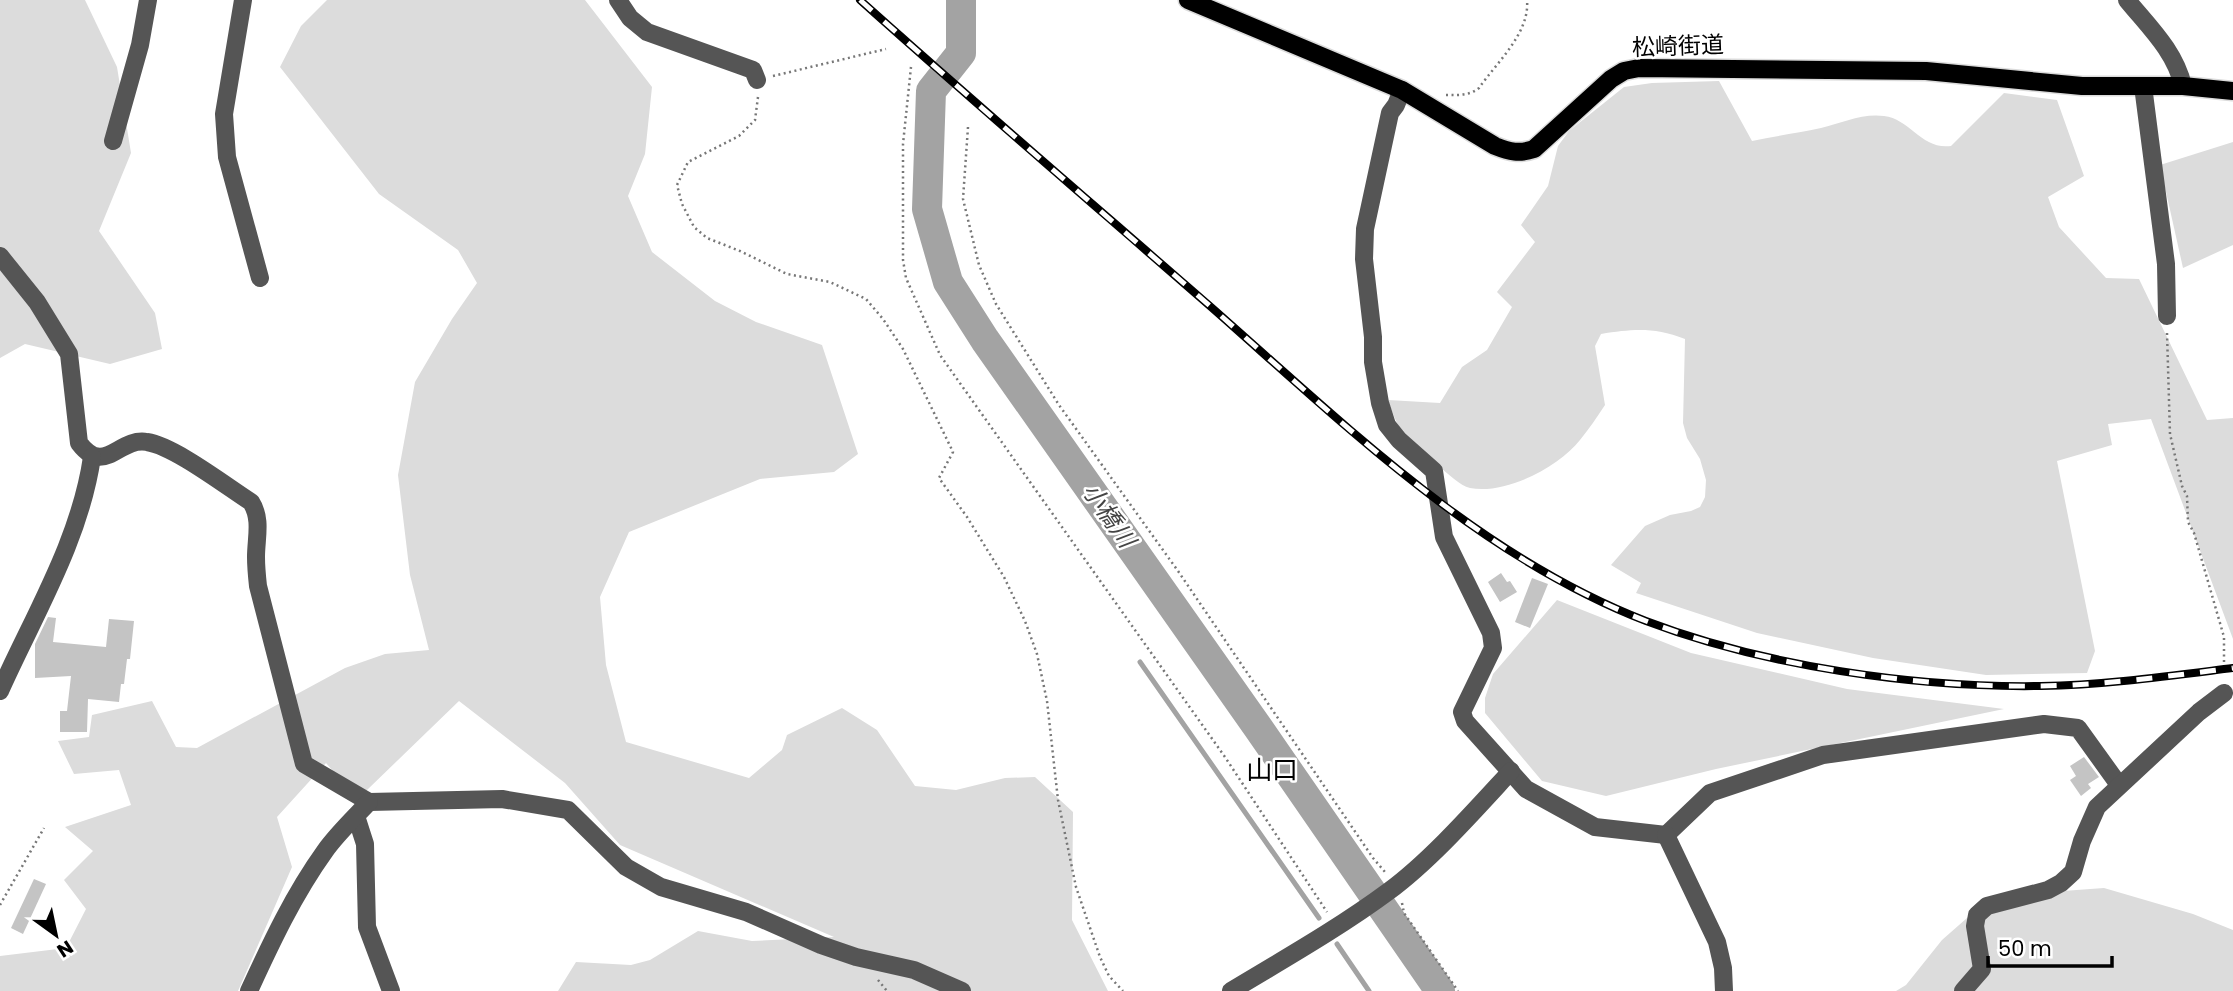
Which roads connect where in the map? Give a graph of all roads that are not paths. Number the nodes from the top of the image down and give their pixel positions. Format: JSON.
{"nodes":[{"id":1,"x":148,"y":0,"type":"edge"},
{"id":2,"x":243,"y":0,"type":"edge"},
{"id":3,"x":618,"y":0,"type":"edge"},
{"id":4,"x":1188,"y":0,"type":"edge"},
{"id":5,"x":2127,"y":0,"type":"edge"},
{"id":6,"x":757,"y":80,"type":"road end"},
{"id":7,"x":2143,"y":86,"type":"junction"},
{"id":8,"x":2183,"y":86,"type":"junction"},
{"id":9,"x":1402,"y":90,"type":"junction"},
{"id":10,"x":2233,"y":91,"type":"edge"},
{"id":11,"x":113,"y":141,"type":"dead end"},
{"id":12,"x":3,"y":266,"type":"edge"},
{"id":13,"x":260,"y":278,"type":"dead end"},
{"id":14,"x":2167,"y":316,"type":"road end"},
{"id":15,"x":92,"y":457,"type":"junction"},
{"id":16,"x":0,"y":691,"type":"edge"},
{"id":17,"x":2224,"y":692,"type":"road end"},
{"id":18,"x":1511,"y":771,"type":"junction"},
{"id":19,"x":2119,"y":785,"type":"junction"},
{"id":20,"x":369,"y":802,"type":"junction"},
{"id":21,"x":356,"y":816,"type":"junction"},
{"id":22,"x":1666,"y":835,"type":"junction"},
{"id":23,"x":249,"y":991,"type":"edge"},
{"id":24,"x":391,"y":991,"type":"edge"},
{"id":25,"x":962,"y":991,"type":"edge"},
{"id":26,"x":1231,"y":991,"type":"edge"},
{"id":27,"x":1724,"y":991,"type":"edge"},
{"id":28,"x":1963,"y":991,"type":"edge"}],
"edges":[{"from":1,"to":11,"type":"street"},
{"from":2,"to":13,"type":"street"},
{"from":3,"to":6,"type":"street"},
{"from":4,"to":9,"type":"main road","name":"松崎街道"},
{"from":5,"to":8,"type":"street"},
{"from":7,"to":8,"type":"main road","name":"松崎街道"},
{"from":7,"to":9,"type":"main road","name":"松崎街道"},
{"from":7,"to":14,"type":"street"},
{"from":8,"to":10,"type":"main road","name":"松崎街道"},
{"from":9,"to":18,"type":"street"},
{"from":12,"to":15,"type":"street"},
{"from":15,"to":16,"type":"street"},
{"from":15,"to":20,"type":"street"},
{"from":17,"to":19,"type":"street"},
{"from":18,"to":22,"type":"street"},
{"from":18,"to":26,"type":"street"},
{"from":19,"to":22,"type":"street"},
{"from":19,"to":28,"type":"street"},
{"from":20,"to":21,"type":"street"},
{"from":20,"to":25,"type":"street"},
{"from":21,"to":23,"type":"street"},
{"from":21,"to":24,"type":"street"},
{"from":22,"to":27,"type":"street"}]}
